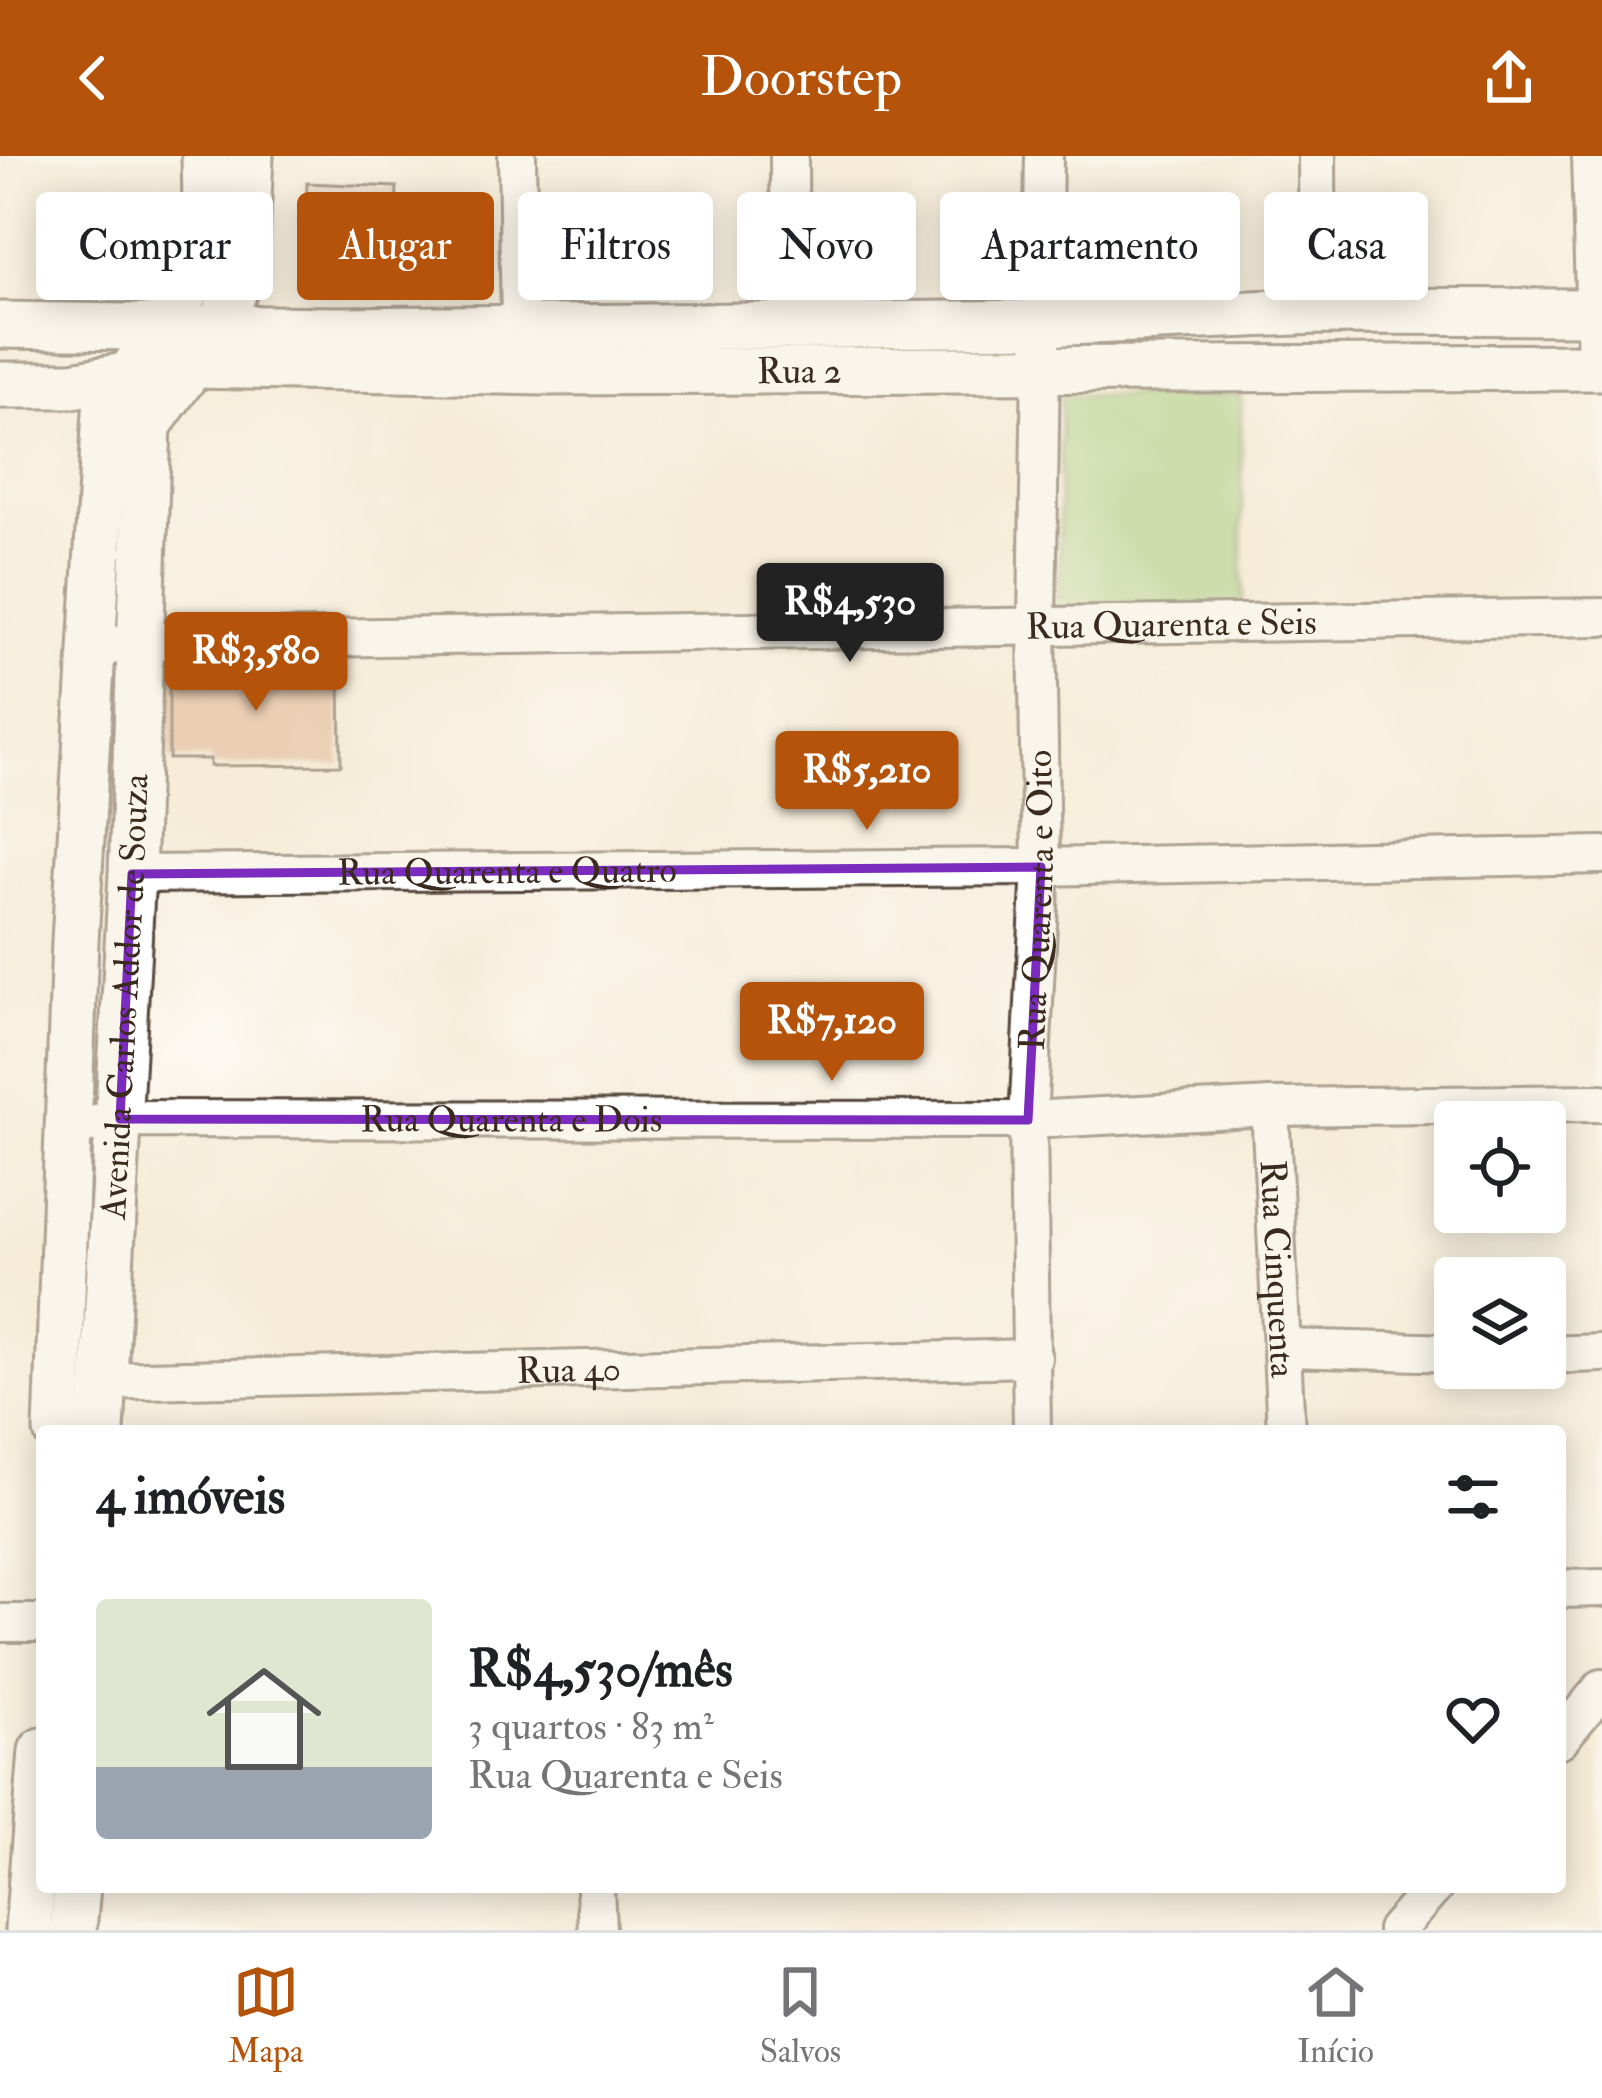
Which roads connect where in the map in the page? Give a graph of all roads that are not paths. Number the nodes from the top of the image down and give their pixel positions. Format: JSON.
{"nodes":[{"id":1,"x":205,"y":156,"type":"edge"},
{"id":2,"x":250,"y":156,"type":"edge"},
{"id":3,"x":518,"y":156,"type":"edge"},
{"id":4,"x":789,"y":156,"type":"edge"},
{"id":5,"x":1044,"y":156,"type":"edge"},
{"id":6,"x":1317,"y":156,"type":"edge"},
{"id":7,"x":1590,"y":156,"type":"edge"},
{"id":8,"x":1318,"y":311,"type":"junction"},
{"id":9,"x":1597,"y":312,"type":"edge"},
{"id":10,"x":166,"y":323,"type":"junction"},
{"id":11,"x":520,"y":324,"type":"junction"},
{"id":12,"x":790,"y":324,"type":"junction"},
{"id":13,"x":0,"y":325,"type":"edge"},
{"id":14,"x":221,"y":325,"type":"junction"},
{"id":15,"x":1044,"y":346,"type":"junction"},
{"id":16,"x":192,"y":365,"type":"junction"},
{"id":17,"x":1599,"y":367,"type":"edge"},
{"id":18,"x":135,"y":373,"type":"junction"},
{"id":19,"x":0,"y":385,"type":"edge"},
{"id":20,"x":1602,"y":617,"type":"edge"},
{"id":21,"x":1036,"y":626,"type":"junction"},
{"id":22,"x":142,"y":641,"type":"junction"},
{"id":23,"x":92,"y":649,"type":"junction"},
{"id":24,"x":1602,"y":855,"type":"edge"},
{"id":25,"x":1041,"y":867,"type":"junction"},
{"id":26,"x":132,"y":874,"type":"junction"},
{"id":27,"x":1602,"y":1103,"type":"edge"},
{"id":28,"x":1270,"y":1107,"type":"junction"},
{"id":29,"x":120,"y":1119,"type":"junction"},
{"id":30,"x":1028,"y":1120,"type":"junction"},
{"id":31,"x":68,"y":1128,"type":"junction"},
{"id":32,"x":1286,"y":1348,"type":"junction"},
{"id":33,"x":1434,"y":1352,"type":"edge"},
{"id":34,"x":1602,"y":1353,"type":"edge"},
{"id":35,"x":1566,"y":1354,"type":"edge"},
{"id":36,"x":1033,"y":1358,"type":"junction"},
{"id":37,"x":104,"y":1381,"type":"junction"},
{"id":38,"x":57,"y":1425,"type":"edge"},
{"id":39,"x":101,"y":1425,"type":"edge"},
{"id":40,"x":1032,"y":1425,"type":"edge"},
{"id":41,"x":1286,"y":1425,"type":"edge"},
{"id":42,"x":1602,"y":1588,"type":"edge"},
{"id":43,"x":1566,"y":1589,"type":"edge"},
{"id":44,"x":0,"y":1623,"type":"edge"},
{"id":45,"x":36,"y":1623,"type":"edge"},
{"id":46,"x":1602,"y":1688,"type":"edge"},
{"id":47,"x":1566,"y":1732,"type":"edge"},
{"id":48,"x":36,"y":1827,"type":"edge"},
{"id":49,"x":76,"y":1893,"type":"edge"},
{"id":50,"x":595,"y":1893,"type":"edge"},
{"id":51,"x":1429,"y":1893,"type":"edge"},
{"id":52,"x":28,"y":1930,"type":"edge"},
{"id":53,"x":73,"y":1930,"type":"edge"},
{"id":54,"x":597,"y":1930,"type":"edge"},
{"id":55,"x":1396,"y":1930,"type":"edge"}],
"edges":[{"from":1,"to":10,"type":"street","name":"Avenida Carlos Addor de Souza"},
{"from":2,"to":14,"type":"street","name":"Avenida Carlos Addor de Souza"},
{"from":3,"to":11,"type":"street"},
{"from":4,"to":12,"type":"street"},
{"from":5,"to":15,"type":"street","name":"Rua Quarenta e Oito"},
{"from":6,"to":8,"type":"street"},
{"from":7,"to":9,"type":"street"},
{"from":8,"to":9,"type":"street","name":"Rua 2"},
{"from":8,"to":15,"type":"street","name":"Rua 2"},
{"from":9,"to":17,"type":"street"},
{"from":10,"to":13,"type":"street","name":"Rua 2"},
{"from":10,"to":14,"type":"street","name":"Rua 2"},
{"from":10,"to":18,"type":"street","name":"Avenida Carlos Addor de Souza"},
{"from":11,"to":12,"type":"street","name":"Rua 2"},
{"from":11,"to":14,"type":"street","name":"Rua 2"},
{"from":12,"to":15,"type":"street","name":"Rua 2"},
{"from":14,"to":16,"type":"street","name":"Avenida Carlos Addor de Souza"},
{"from":15,"to":16,"type":"street","name":"Rua 2"},
{"from":15,"to":17,"type":"street","name":"Rua 2"},
{"from":15,"to":21,"type":"street","name":"Rua Quarenta e Oito"},
{"from":16,"to":18,"type":"street","name":"Rua 2"},
{"from":16,"to":22,"type":"street","name":"Avenida Carlos Addor de Souza"},
{"from":18,"to":19,"type":"street","name":"Rua 2"},
{"from":18,"to":23,"type":"street","name":"Avenida Carlos Addor de Souza"},
{"from":20,"to":21,"type":"street","name":"Rua Quarenta e Seis"},
{"from":21,"to":22,"type":"street","name":"Rua Quarenta e Seis"},
{"from":21,"to":25,"type":"street","name":"Rua Quarenta e Oito"},
{"from":22,"to":23,"type":"street","name":"Rua Quarenta e Seis"},
{"from":22,"to":26,"type":"street","name":"Avenida Carlos Addor de Souza"},
{"from":23,"to":31,"type":"street","name":"Avenida Carlos Addor de Souza"},
{"from":24,"to":25,"type":"street","name":"Rua Quarenta e Quatro"},
{"from":25,"to":26,"type":"street","name":"Rua Quarenta e Quatro"},
{"from":25,"to":30,"type":"street","name":"Rua Quarenta e Oito"},
{"from":26,"to":29,"type":"street","name":"Avenida Carlos Addor de Souza"},
{"from":27,"to":28,"type":"street","name":"Rua Quarenta e Dois"},
{"from":28,"to":30,"type":"street","name":"Rua Quarenta e Dois"},
{"from":28,"to":32,"type":"street","name":"Rua Cinquenta"},
{"from":29,"to":30,"type":"street","name":"Rua Quarenta e Dois"},
{"from":29,"to":31,"type":"street","name":"Rua Quarenta e Dois"},
{"from":29,"to":37,"type":"street","name":"Avenida Carlos Addor de Souza"},
{"from":30,"to":36,"type":"street","name":"Rua Quarenta e Oito"},
{"from":31,"to":38,"type":"street","name":"Avenida Carlos Addor de Souza"},
{"from":32,"to":33,"type":"street"},
{"from":32,"to":41,"type":"street","name":"Rua Cinquenta"},
{"from":34,"to":35,"type":"street"},
{"from":36,"to":37,"type":"street","name":"Rua 40"},
{"from":36,"to":40,"type":"street","name":"Rua Quarenta e Oito"},
{"from":37,"to":39,"type":"street","name":"Avenida Carlos Addor de Souza"},
{"from":42,"to":43,"type":"street"},
{"from":44,"to":45,"type":"street"},
{"from":46,"to":47,"type":"street"},
{"from":48,"to":52,"type":"street"},
{"from":49,"to":53,"type":"street"},
{"from":50,"to":54,"type":"street"},
{"from":51,"to":55,"type":"street"}]}
